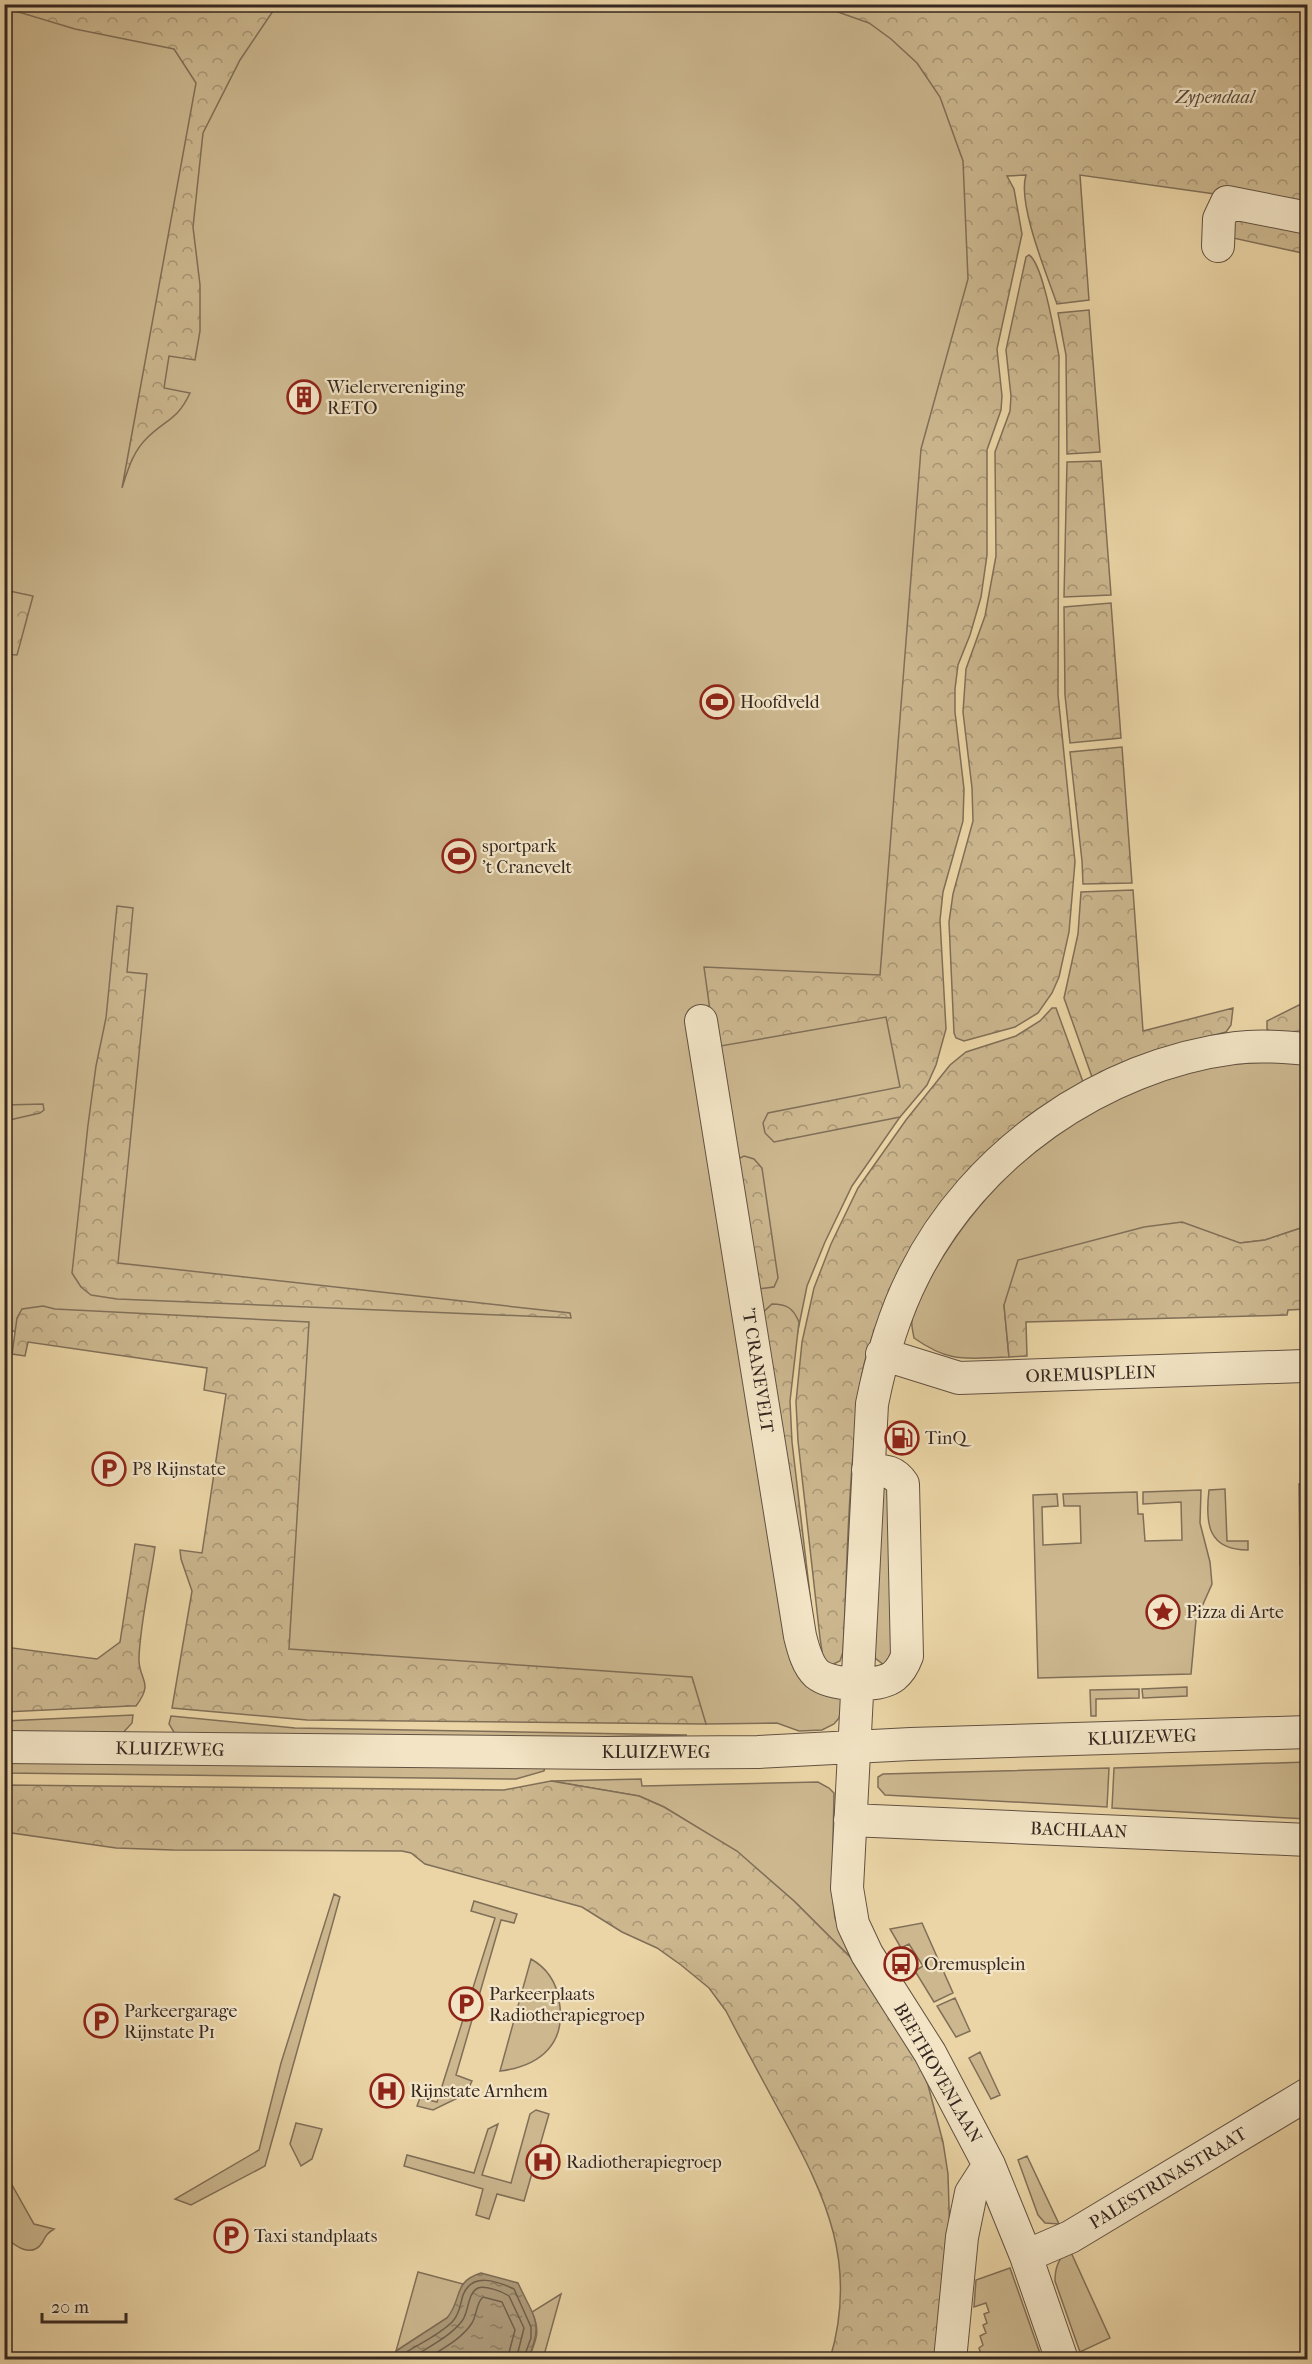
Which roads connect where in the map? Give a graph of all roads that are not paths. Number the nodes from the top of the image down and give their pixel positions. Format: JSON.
{"nodes":[{"id":1,"x":1308,"y":218,"type":"edge"},
{"id":2,"x":1218,"y":246,"type":"dead end"},
{"id":3,"x":701,"y":1021,"type":"dead end"},
{"id":4,"x":1308,"y":1049,"type":"edge"},
{"id":5,"x":882,"y":1354,"type":"junction"},
{"id":6,"x":1304,"y":1366,"type":"dead end"},
{"id":7,"x":868,"y":1470,"type":"junction"},
{"id":8,"x":858,"y":1685,"type":"junction"},
{"id":9,"x":1308,"y":1732,"type":"edge"},
{"id":10,"x":4,"y":1747,"type":"edge"},
{"id":11,"x":853,"y":1747,"type":"junction"},
{"id":12,"x":850,"y":1821,"type":"junction"},
{"id":13,"x":1308,"y":1840,"type":"edge"},
{"id":14,"x":1308,"y":2094,"type":"edge"},
{"id":15,"x":989,"y":2165,"type":"junction"},
{"id":16,"x":1026,"y":2256,"type":"junction"},
{"id":17,"x":950,"y":2360,"type":"edge"},
{"id":18,"x":1062,"y":2360,"type":"edge"}],
"edges":[{"from":1,"to":2,"type":"street"},
{"from":3,"to":8,"type":"street","name":"'T CRANEVELT"},
{"from":4,"to":5,"type":"street","name":"BEETHOVENLAAN"},
{"from":5,"to":6,"type":"street","name":"OREMUSPLEIN"},
{"from":5,"to":7,"type":"street","name":"BEETHOVENLAAN"},
{"from":7,"to":8,"type":"street","name":"BEETHOVENLAAN"},
{"from":7,"to":8,"type":"street"},
{"from":8,"to":11,"type":"street","name":"BEETHOVENLAAN"},
{"from":9,"to":11,"type":"street","name":"KLUIZEWEG"},
{"from":10,"to":11,"type":"street","name":"KLUIZEWEG"},
{"from":11,"to":12,"type":"street","name":"BEETHOVENLAAN"},
{"from":12,"to":13,"type":"street","name":"BACHLAAN"},
{"from":12,"to":15,"type":"street","name":"BEETHOVENLAAN"},
{"from":14,"to":16,"type":"street","name":"PALESTRINASTRAAT"},
{"from":15,"to":16,"type":"street","name":"BEETHOVENLAAN"},
{"from":15,"to":17,"type":"street"},
{"from":16,"to":18,"type":"street","name":"BEETHOVENLAAN"}]}
